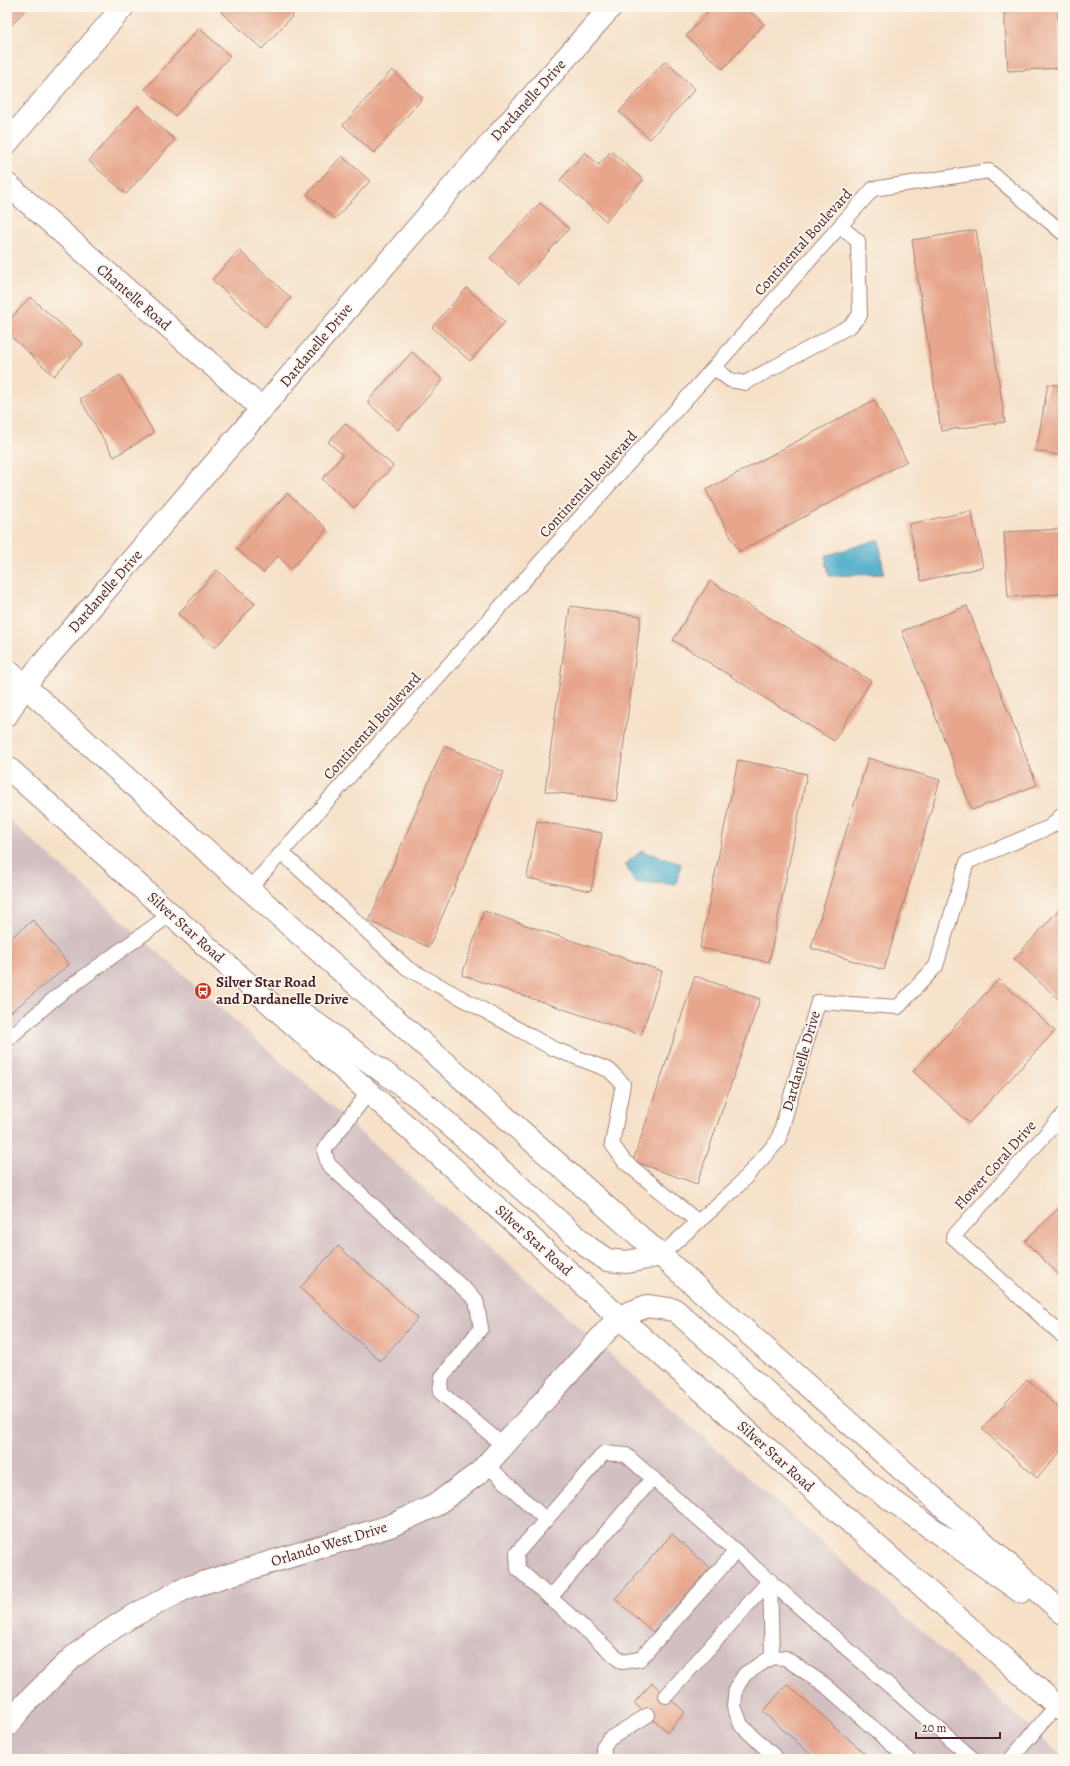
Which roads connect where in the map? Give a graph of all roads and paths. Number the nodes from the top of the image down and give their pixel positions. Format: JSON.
{"nodes":[{"id":1,"x":123,"y":7,"type":"edge"},
{"id":2,"x":611,"y":7,"type":"edge"},
{"id":3,"x":7,"y":143,"type":"edge"},
{"id":4,"x":7,"y":184,"type":"edge"},
{"id":5,"x":840,"y":226,"type":"junction"},
{"id":6,"x":1063,"y":233,"type":"edge"},
{"id":7,"x":714,"y":368,"type":"junction"},
{"id":8,"x":262,"y":409,"type":"junction"},
{"id":9,"x":7,"y":670,"type":"edge"},
{"id":10,"x":16,"y":690,"type":"edge"},
{"id":11,"x":7,"y":715,"type":"edge"},
{"id":12,"x":7,"y":767,"type":"edge"},
{"id":13,"x":1063,"y":814,"type":"edge"},
{"id":14,"x":282,"y":853,"type":"junction"},
{"id":15,"x":249,"y":889,"type":"junction"},
{"id":16,"x":171,"y":914,"type":"junction"},
{"id":17,"x":207,"y":946,"type":"junction"},
{"id":18,"x":7,"y":1040,"type":"edge"},
{"id":19,"x":369,"y":1092,"type":"junction"},
{"id":20,"x":1063,"y":1115,"type":"edge"},
{"id":21,"x":698,"y":1222,"type":"junction"},
{"id":22,"x":660,"y":1255,"type":"junction"},
{"id":23,"x":619,"y":1317,"type":"junction"},
{"id":24,"x":1063,"y":1336,"type":"edge"},
{"id":25,"x":504,"y":1446,"type":"junction"},
{"id":26,"x":487,"y":1465,"type":"junction"},
{"id":27,"x":653,"y":1478,"type":"junction"},
{"id":28,"x":546,"y":1520,"type":"junction"},
{"id":29,"x":736,"y":1551,"type":"junction"},
{"id":30,"x":770,"y":1580,"type":"junction"},
{"id":31,"x":550,"y":1598,"type":"junction"},
{"id":32,"x":1063,"y":1613,"type":"edge"},
{"id":33,"x":1063,"y":1622,"type":"edge"},
{"id":34,"x":772,"y":1657,"type":"junction"},
{"id":35,"x":666,"y":1696,"type":"dead end"},
{"id":36,"x":1061,"y":1708,"type":"edge"},
{"id":37,"x":648,"y":1715,"type":"dead end"},
{"id":38,"x":7,"y":1726,"type":"edge"},
{"id":39,"x":969,"y":1758,"type":"edge"},
{"id":40,"x":605,"y":1759,"type":"edge"},
{"id":41,"x":777,"y":1759,"type":"edge"},
{"id":42,"x":908,"y":1759,"type":"edge"},
{"id":43,"x":1011,"y":1759,"type":"edge"}],
"edges":[{"from":1,"to":3,"type":"main road"},
{"from":2,"to":8,"type":"main road","name":"Dardanelle Drive"},
{"from":4,"to":8,"type":"main road","name":"Chantelle Road"},
{"from":5,"to":6,"type":"lane","name":"Continental Boulevard"},
{"from":5,"to":7,"type":"lane","name":"Continental Boulevard"},
{"from":5,"to":7,"type":"lane"},
{"from":7,"to":14,"type":"lane","name":"Continental Boulevard"},
{"from":8,"to":10,"type":"main road","name":"Dardanelle Drive"},
{"from":9,"to":10,"type":"main road"},
{"from":10,"to":11,"type":"main road","name":"Dardanelle Drive"},
{"from":10,"to":15,"type":"main road"},
{"from":12,"to":16,"type":"main road","name":"Silver Star Road"},
{"from":13,"to":21,"type":"lane","name":"Dardanelle Drive"},
{"from":14,"to":15,"type":"lane","name":"Continental Boulevard"},
{"from":14,"to":21,"type":"lane"},
{"from":15,"to":22,"type":"main road"},
{"from":16,"to":17,"type":"main road","name":"Silver Star Road"},
{"from":16,"to":18,"type":"lane"},
{"from":17,"to":19,"type":"main road","name":"Silver Star Road"},
{"from":17,"to":22,"type":"main road"},
{"from":19,"to":23,"type":"main road","name":"Silver Star Road"},
{"from":19,"to":25,"type":"lane"},
{"from":20,"to":24,"type":"lane","name":"Flower Coral Drive"},
{"from":21,"to":22,"type":"lane","name":"Dardanelle Drive"},
{"from":22,"to":32,"type":"main road"},
{"from":23,"to":25,"type":"main road","name":"Orlando West Drive"},
{"from":23,"to":33,"type":"main road"},
{"from":23,"to":36,"type":"main road","name":"Silver Star Road"},
{"from":25,"to":26,"type":"main road","name":"Orlando West Drive"},
{"from":26,"to":28,"type":"lane"},
{"from":26,"to":38,"type":"main road","name":"Orlando West Drive"},
{"from":27,"to":28,"type":"lane"},
{"from":27,"to":29,"type":"lane"},
{"from":27,"to":31,"type":"lane"},
{"from":28,"to":31,"type":"lane"},
{"from":29,"to":30,"type":"lane"},
{"from":29,"to":31,"type":"lane"},
{"from":30,"to":34,"type":"lane"},
{"from":30,"to":35,"type":"lane"},
{"from":30,"to":39,"type":"lane"},
{"from":34,"to":41,"type":"lane"},
{"from":34,"to":42,"type":"lane"},
{"from":36,"to":43,"type":"lane"},
{"from":37,"to":40,"type":"lane"}]}
